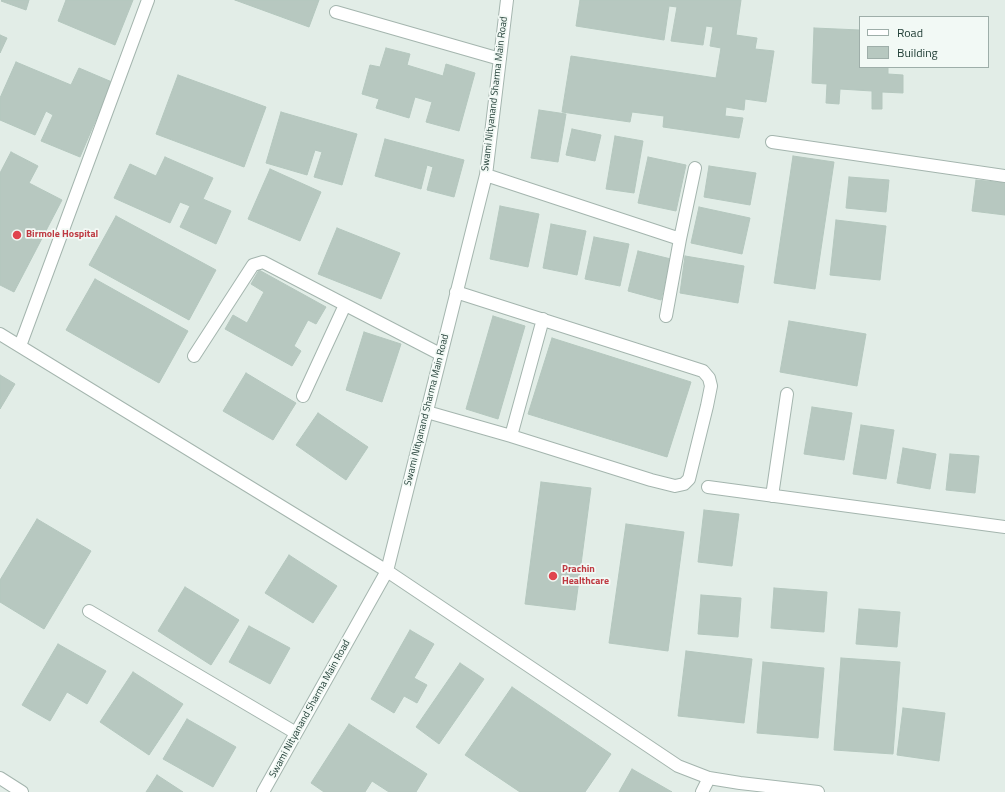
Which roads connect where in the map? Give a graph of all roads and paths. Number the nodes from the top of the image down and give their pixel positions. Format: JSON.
{"nodes":[{"id":1,"x":148,"y":0,"type":"edge"},
{"id":2,"x":507,"y":0,"type":"edge"},
{"id":3,"x":336,"y":12,"type":"dead end"},
{"id":4,"x":500,"y":59,"type":"junction"},
{"id":5,"x":772,"y":142,"type":"dead end"},
{"id":6,"x":695,"y":168,"type":"dead end"},
{"id":7,"x":486,"y":175,"type":"junction"},
{"id":8,"x":1005,"y":176,"type":"edge"},
{"id":9,"x":680,"y":239,"type":"junction"},
{"id":10,"x":456,"y":292,"type":"junction"},
{"id":11,"x":345,"y":305,"type":"junction"},
{"id":12,"x":666,"y":316,"type":"dead end"},
{"id":13,"x":543,"y":319,"type":"junction"},
{"id":14,"x":0,"y":334,"type":"edge"},
{"id":15,"x":20,"y":346,"type":"junction"},
{"id":16,"x":440,"y":354,"type":"junction"},
{"id":17,"x":194,"y":356,"type":"dead end"},
{"id":18,"x":787,"y":394,"type":"dead end"},
{"id":19,"x":303,"y":396,"type":"dead end"},
{"id":20,"x":427,"y":412,"type":"junction"},
{"id":21,"x":511,"y":436,"type":"junction"},
{"id":22,"x":708,"y":488,"type":"dead end"},
{"id":23,"x":772,"y":496,"type":"junction"},
{"id":24,"x":1005,"y":527,"type":"edge"},
{"id":25,"x":387,"y":571,"type":"junction"},
{"id":26,"x":89,"y":611,"type":"dead end"},
{"id":27,"x":296,"y":733,"type":"junction"},
{"id":28,"x":0,"y":778,"type":"edge"},
{"id":29,"x":709,"y":778,"type":"junction"},
{"id":30,"x":22,"y":792,"type":"edge"},
{"id":31,"x":263,"y":792,"type":"edge"},
{"id":32,"x":702,"y":792,"type":"edge"},
{"id":33,"x":818,"y":792,"type":"edge"}],
"edges":[{"from":1,"to":15,"type":"street"},
{"from":2,"to":4,"type":"street","name":"Swami Nityanand Sharma Main Road"},
{"from":3,"to":4,"type":"street"},
{"from":4,"to":7,"type":"street","name":"Swami Nityanand Sharma Main Road"},
{"from":5,"to":8,"type":"street"},
{"from":6,"to":9,"type":"street"},
{"from":7,"to":9,"type":"street"},
{"from":7,"to":10,"type":"street","name":"Swami Nityanand Sharma Main Road"},
{"from":9,"to":12,"type":"street"},
{"from":10,"to":13,"type":"street"},
{"from":10,"to":16,"type":"street","name":"Swami Nityanand Sharma Main Road"},
{"from":11,"to":16,"type":"street"},
{"from":11,"to":17,"type":"street"},
{"from":11,"to":19,"type":"street"},
{"from":13,"to":21,"type":"street"},
{"from":13,"to":21,"type":"street"},
{"from":14,"to":15,"type":"street"},
{"from":15,"to":25,"type":"street"},
{"from":16,"to":20,"type":"street","name":"Swami Nityanand Sharma Main Road"},
{"from":18,"to":23,"type":"street"},
{"from":20,"to":21,"type":"street"},
{"from":20,"to":25,"type":"street","name":"Swami Nityanand Sharma Main Road"},
{"from":22,"to":23,"type":"street"},
{"from":23,"to":24,"type":"street"},
{"from":25,"to":27,"type":"street","name":"Swami Nityanand Sharma Main Road"},
{"from":25,"to":29,"type":"street"},
{"from":26,"to":27,"type":"street"},
{"from":27,"to":31,"type":"street","name":"Swami Nityanand Sharma Main Road"},
{"from":28,"to":30,"type":"street"},
{"from":29,"to":32,"type":"street"},
{"from":29,"to":33,"type":"street"}]}
